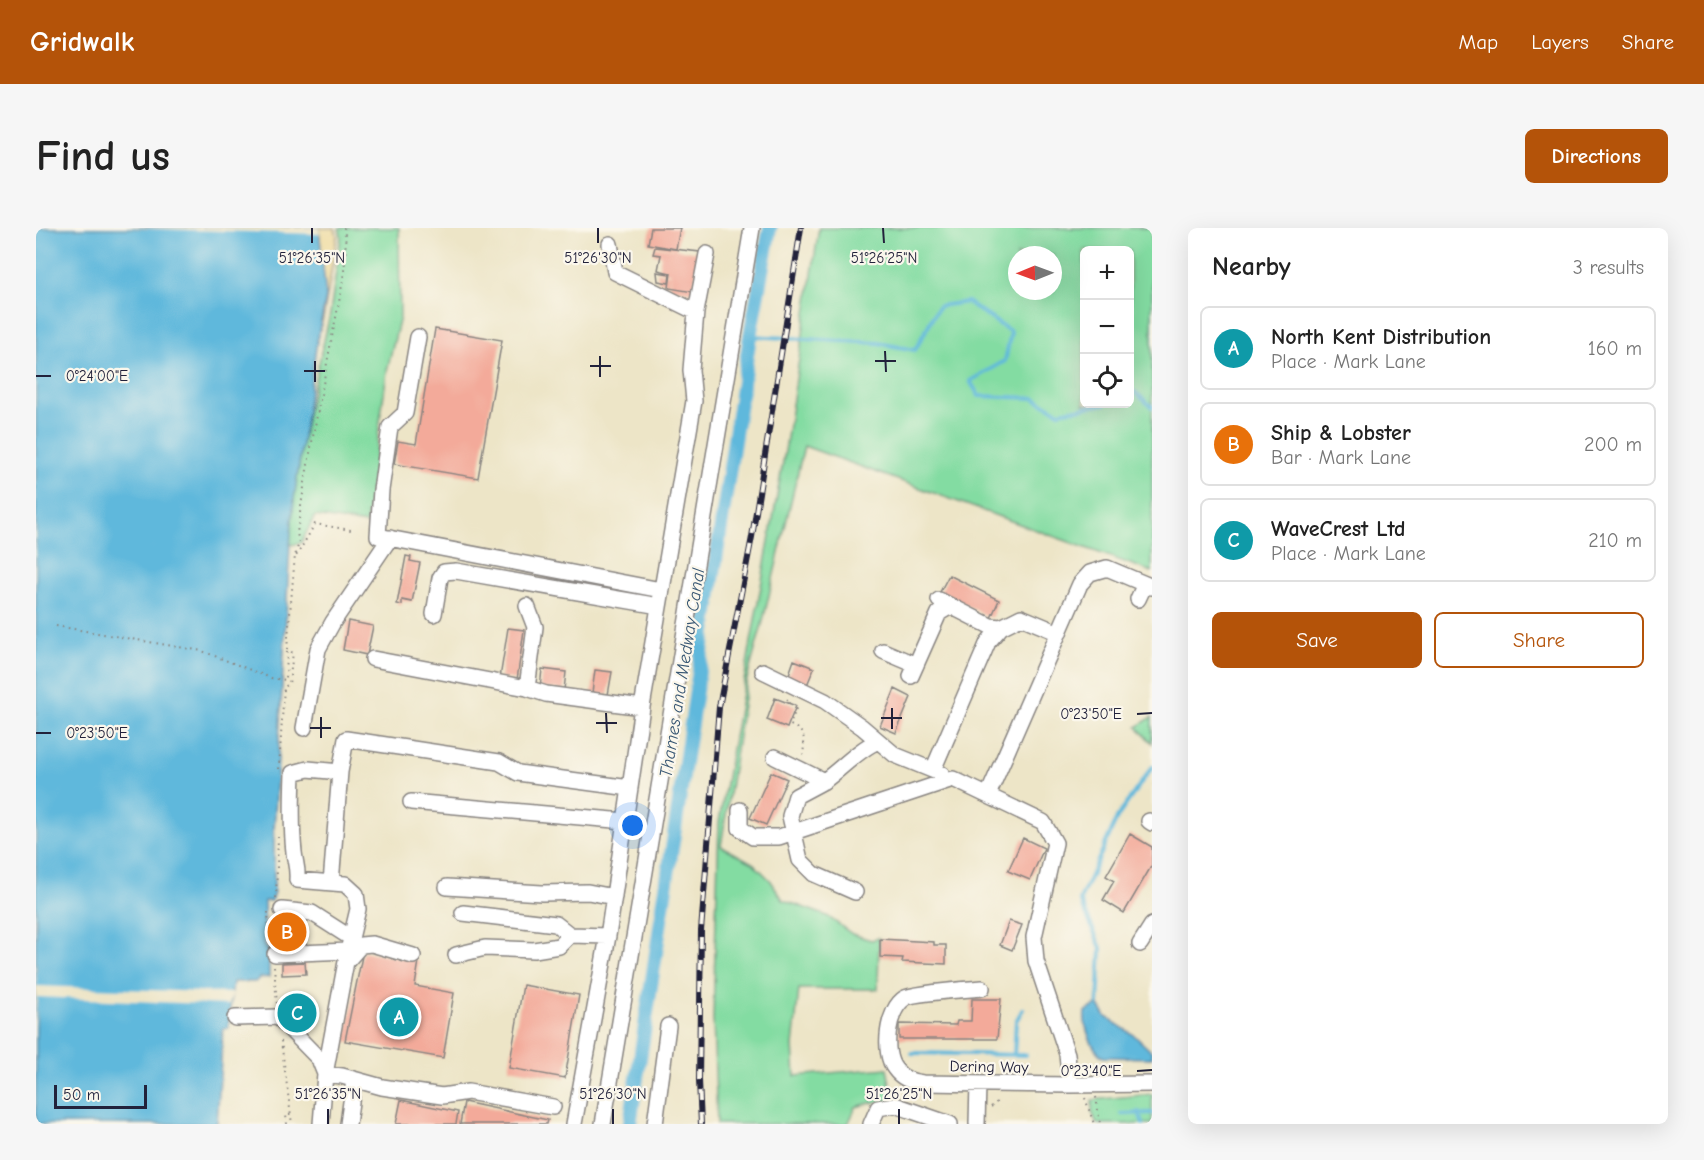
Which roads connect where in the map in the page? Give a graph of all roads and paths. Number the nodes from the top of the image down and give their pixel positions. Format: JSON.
{"nodes":[{"id":1,"x":344,"y":228,"type":"edge"},
{"id":2,"x":752,"y":228,"type":"edge"},
{"id":3,"x":610,"y":244,"type":"dead end"},
{"id":4,"x":707,"y":254,"type":"dead end"},
{"id":5,"x":696,"y":312,"type":"junction"},
{"id":6,"x":418,"y":337,"type":"dead end"},
{"id":7,"x":351,"y":530,"type":"dead end"},
{"id":8,"x":390,"y":538,"type":"junction"},
{"id":9,"x":1149,"y":585,"type":"edge"},
{"id":10,"x":661,"y":590,"type":"junction"},
{"id":11,"x":1138,"y":599,"type":"dead end"},
{"id":12,"x":527,"y":606,"type":"dead end"},
{"id":13,"x":659,"y":606,"type":"junction"},
{"id":14,"x":434,"y":614,"type":"dead end"},
{"id":15,"x":56,"y":626,"type":"dead end"},
{"id":16,"x":1001,"y":627,"type":"junction"},
{"id":17,"x":1059,"y":633,"type":"junction"},
{"id":18,"x":287,"y":649,"type":"dead end"},
{"id":19,"x":883,"y":651,"type":"dead end"},
{"id":20,"x":373,"y":659,"type":"dead end"},
{"id":21,"x":763,"y":671,"type":"dead end"},
{"id":22,"x":527,"y":688,"type":"junction"},
{"id":23,"x":791,"y":691,"type":"dead end"},
{"id":24,"x":642,"y":707,"type":"junction"},
{"id":25,"x":304,"y":728,"type":"dead end"},
{"id":26,"x":804,"y":739,"type":"dead end"},
{"id":27,"x":878,"y":741,"type":"junction"},
{"id":28,"x":775,"y":757,"type":"dead end"},
{"id":29,"x":933,"y":770,"type":"junction"},
{"id":30,"x":340,"y":772,"type":"junction"},
{"id":31,"x":953,"y":779,"type":"junction"},
{"id":32,"x":824,"y":781,"type":"junction"},
{"id":33,"x":630,"y":788,"type":"junction"},
{"id":34,"x":988,"y":795,"type":"junction"},
{"id":35,"x":411,"y":802,"type":"dead end"},
{"id":36,"x":740,"y":810,"type":"dead end"},
{"id":37,"x":625,"y":821,"type":"junction"},
{"id":38,"x":794,"y":833,"type":"junction"},
{"id":39,"x":331,"y":882,"type":"junction"},
{"id":40,"x":447,"y":887,"type":"dead end"},
{"id":41,"x":855,"y":892,"type":"dead end"},
{"id":42,"x":614,"y":897,"type":"junction"},
{"id":43,"x":268,"y":903,"type":"dead end"},
{"id":44,"x":282,"y":910,"type":"dead end"},
{"id":45,"x":463,"y":913,"type":"dead end"},
{"id":46,"x":1152,"y":926,"type":"edge"},
{"id":47,"x":269,"y":928,"type":"junction"},
{"id":48,"x":278,"y":934,"type":"dead end"},
{"id":49,"x":570,"y":935,"type":"junction"},
{"id":50,"x":608,"y":936,"type":"junction"},
{"id":51,"x":1140,"y":944,"type":"dead end"},
{"id":52,"x":272,"y":950,"type":"joint"},
{"id":53,"x":349,"y":950,"type":"junction"},
{"id":54,"x":456,"y":955,"type":"dead end"},
{"id":55,"x":413,"y":956,"type":"dead end"},
{"id":56,"x":982,"y":988,"type":"dead end"},
{"id":57,"x":235,"y":1018,"type":"dead end"},
{"id":58,"x":668,"y":1026,"type":"dead end"},
{"id":59,"x":325,"y":1074,"type":"junction"},
{"id":60,"x":354,"y":1080,"type":"junction"},
{"id":61,"x":978,"y":1084,"type":"junction"},
{"id":62,"x":1152,"y":1084,"type":"edge"},
{"id":63,"x":1083,"y":1085,"type":"junction"},
{"id":64,"x":553,"y":1107,"type":"dead end"},
{"id":65,"x":291,"y":1115,"type":"dead end"},
{"id":66,"x":287,"y":1124,"type":"edge"},
{"id":67,"x":321,"y":1124,"type":"edge"},
{"id":68,"x":348,"y":1124,"type":"edge"},
{"id":69,"x":574,"y":1124,"type":"edge"},
{"id":70,"x":603,"y":1124,"type":"edge"},
{"id":71,"x":655,"y":1124,"type":"edge"},
{"id":72,"x":871,"y":1124,"type":"edge"},
{"id":73,"x":950,"y":1124,"type":"edge"},
{"id":74,"x":977,"y":1124,"type":"edge"},
{"id":75,"x":1094,"y":1124,"type":"edge"},
{"id":76,"x":1100,"y":1124,"type":"edge"}],
"edges":[{"from":1,"to":7,"type":"path"},
{"from":2,"to":70,"type":"street"},
{"from":3,"to":5,"type":"street"},
{"from":4,"to":5,"type":"street"},
{"from":5,"to":10,"type":"street"},
{"from":6,"to":8,"type":"street"},
{"from":8,"to":10,"type":"street"},
{"from":8,"to":25,"type":"street"},
{"from":9,"to":11,"type":"street"},
{"from":9,"to":17,"type":"street"},
{"from":10,"to":13,"type":"street"},
{"from":12,"to":22,"type":"street"},
{"from":13,"to":14,"type":"street"},
{"from":13,"to":24,"type":"street"},
{"from":15,"to":18,"type":"path"},
{"from":16,"to":17,"type":"street"},
{"from":16,"to":19,"type":"street"},
{"from":16,"to":29,"type":"street"},
{"from":17,"to":34,"type":"street"},
{"from":20,"to":22,"type":"street"},
{"from":21,"to":27,"type":"street"},
{"from":22,"to":24,"type":"street"},
{"from":23,"to":26,"type":"path"},
{"from":24,"to":33,"type":"street"},
{"from":27,"to":29,"type":"street"},
{"from":27,"to":32,"type":"street"},
{"from":28,"to":32,"type":"street"},
{"from":29,"to":31,"type":"street"},
{"from":30,"to":33,"type":"street"},
{"from":30,"to":39,"type":"street"},
{"from":30,"to":39,"type":"street"},
{"from":31,"to":34,"type":"street"},
{"from":31,"to":38,"type":"street"},
{"from":32,"to":38,"type":"street"},
{"from":33,"to":37,"type":"street"},
{"from":34,"to":63,"type":"street"},
{"from":35,"to":37,"type":"street"},
{"from":36,"to":38,"type":"street"},
{"from":37,"to":42,"type":"street"},
{"from":38,"to":41,"type":"street"},
{"from":39,"to":53,"type":"street"},
{"from":40,"to":42,"type":"street"},
{"from":42,"to":50,"type":"street"},
{"from":43,"to":47,"type":"path"},
{"from":44,"to":53,"type":"street"},
{"from":45,"to":49,"type":"street"},
{"from":46,"to":51,"type":"street"},
{"from":47,"to":48,"type":"path"},
{"from":47,"to":52,"type":"path"},
{"from":49,"to":50,"type":"street"},
{"from":49,"to":54,"type":"street"},
{"from":50,"to":69,"type":"street"},
{"from":52,"to":53,"type":"street"},
{"from":53,"to":55,"type":"street"},
{"from":53,"to":59,"type":"street"},
{"from":56,"to":61,"type":"street","name":"Dering Way"},
{"from":57,"to":59,"type":"street"},
{"from":58,"to":71,"type":"street"},
{"from":59,"to":60,"type":"street"},
{"from":59,"to":67,"type":"street"},
{"from":60,"to":64,"type":"street"},
{"from":60,"to":68,"type":"street"},
{"from":61,"to":63,"type":"street","name":"Dering Way"},
{"from":61,"to":74,"type":"street"},
{"from":62,"to":63,"type":"street","name":"Dering Way"},
{"from":63,"to":75,"type":"path"},
{"from":63,"to":76,"type":"path"},
{"from":65,"to":66,"type":"path"},
{"from":72,"to":73,"type":"street"}]}
